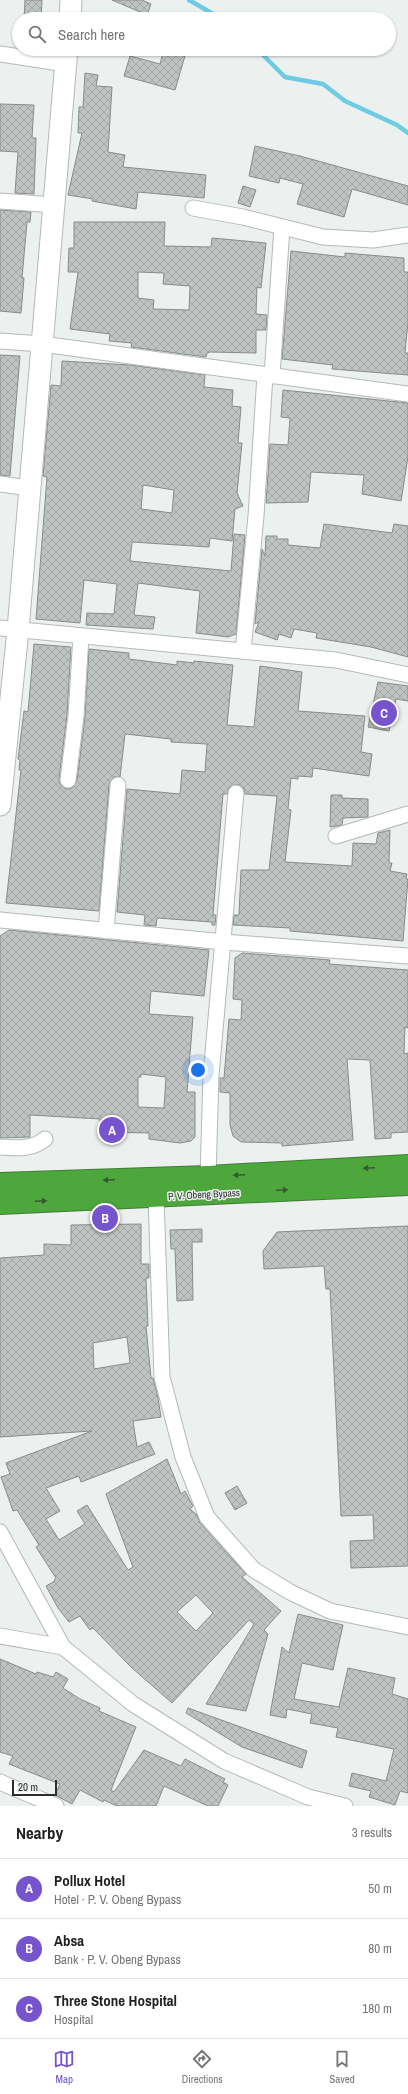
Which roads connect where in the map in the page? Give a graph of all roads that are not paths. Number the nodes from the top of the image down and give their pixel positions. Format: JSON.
{"nodes":[{"id":1,"x":71,"y":0,"type":"edge"},
{"id":2,"x":70,"y":12,"type":"edge"},
{"id":3,"x":0,"y":54,"type":"edge"},
{"id":4,"x":12,"y":54,"type":"edge"},
{"id":5,"x":66,"y":56,"type":"edge"},
{"id":6,"x":0,"y":201,"type":"edge"},
{"id":7,"x":54,"y":205,"type":"junction"},
{"id":8,"x":193,"y":208,"type":"dead end"},
{"id":9,"x":282,"y":227,"type":"junction"},
{"id":10,"x":408,"y":235,"type":"edge"},
{"id":11,"x":0,"y":341,"type":"edge"},
{"id":12,"x":42,"y":344,"type":"junction"},
{"id":13,"x":269,"y":375,"type":"junction"},
{"id":14,"x":408,"y":394,"type":"edge"},
{"id":15,"x":0,"y":484,"type":"edge"},
{"id":16,"x":29,"y":488,"type":"junction"},
{"id":17,"x":9,"y":629,"type":"edge"},
{"id":18,"x":81,"y":636,"type":"junction"},
{"id":19,"x":243,"y":651,"type":"junction"},
{"id":20,"x":408,"y":675,"type":"edge"},
{"id":21,"x":68,"y":780,"type":"dead end"},
{"id":22,"x":118,"y":785,"type":"dead end"},
{"id":23,"x":236,"y":793,"type":"dead end"},
{"id":24,"x":0,"y":805,"type":"edge"},
{"id":25,"x":408,"y":814,"type":"edge"},
{"id":26,"x":336,"y":836,"type":"dead end"},
{"id":27,"x":0,"y":920,"type":"edge"},
{"id":28,"x":106,"y":931,"type":"junction"},
{"id":29,"x":224,"y":942,"type":"junction"},
{"id":30,"x":408,"y":956,"type":"edge"},
{"id":31,"x":45,"y":1139,"type":"dead end"},
{"id":32,"x":0,"y":1147,"type":"edge"},
{"id":33,"x":408,"y":1166,"type":"edge"},
{"id":34,"x":208,"y":1177,"type":"junction"},
{"id":35,"x":0,"y":1184,"type":"edge"},
{"id":36,"x":408,"y":1184,"type":"edge"},
{"id":37,"x":156,"y":1196,"type":"junction"},
{"id":38,"x":0,"y":1203,"type":"edge"},
{"id":39,"x":0,"y":1532,"type":"edge"},
{"id":40,"x":408,"y":1627,"type":"edge"},
{"id":41,"x":0,"y":1636,"type":"edge"},
{"id":42,"x":63,"y":1647,"type":"junction"},
{"id":43,"x":0,"y":1782,"type":"edge"},
{"id":44,"x":307,"y":1802,"type":"edge"},
{"id":45,"x":56,"y":1806,"type":"edge"},
{"id":46,"x":345,"y":1806,"type":"edge"}],
"edges":[{"from":1,"to":2,"type":"street"},
{"from":3,"to":4,"type":"street"},
{"from":5,"to":7,"type":"street"},
{"from":6,"to":7,"type":"street"},
{"from":7,"to":12,"type":"street"},
{"from":8,"to":9,"type":"street"},
{"from":9,"to":10,"type":"street"},
{"from":9,"to":13,"type":"street"},
{"from":11,"to":12,"type":"street"},
{"from":12,"to":13,"type":"street"},
{"from":12,"to":16,"type":"street"},
{"from":13,"to":14,"type":"street"},
{"from":13,"to":19,"type":"street"},
{"from":15,"to":16,"type":"street"},
{"from":16,"to":17,"type":"street"},
{"from":17,"to":18,"type":"street"},
{"from":17,"to":24,"type":"street"},
{"from":18,"to":19,"type":"street"},
{"from":18,"to":21,"type":"street"},
{"from":19,"to":20,"type":"street"},
{"from":22,"to":28,"type":"street"},
{"from":23,"to":29,"type":"street"},
{"from":25,"to":26,"type":"street"},
{"from":27,"to":28,"type":"street"},
{"from":28,"to":29,"type":"street"},
{"from":29,"to":30,"type":"street"},
{"from":29,"to":34,"type":"street"},
{"from":31,"to":32,"type":"street"},
{"from":33,"to":34,"type":"highway","name":"P. V. Obeng Bypass","one_way":true},
{"from":34,"to":35,"type":"highway","name":"P. V. Obeng Bypass","one_way":true},
{"from":37,"to":36,"type":"highway","name":"P. V. Obeng Bypass","one_way":true},
{"from":38,"to":37,"type":"highway","name":"P. V. Obeng Bypass","one_way":true},
{"from":37,"to":40,"type":"street"},
{"from":39,"to":42,"type":"street"},
{"from":41,"to":42,"type":"street"},
{"from":42,"to":44,"type":"street"},
{"from":43,"to":45,"type":"street"},
{"from":44,"to":46,"type":"street"}]}
